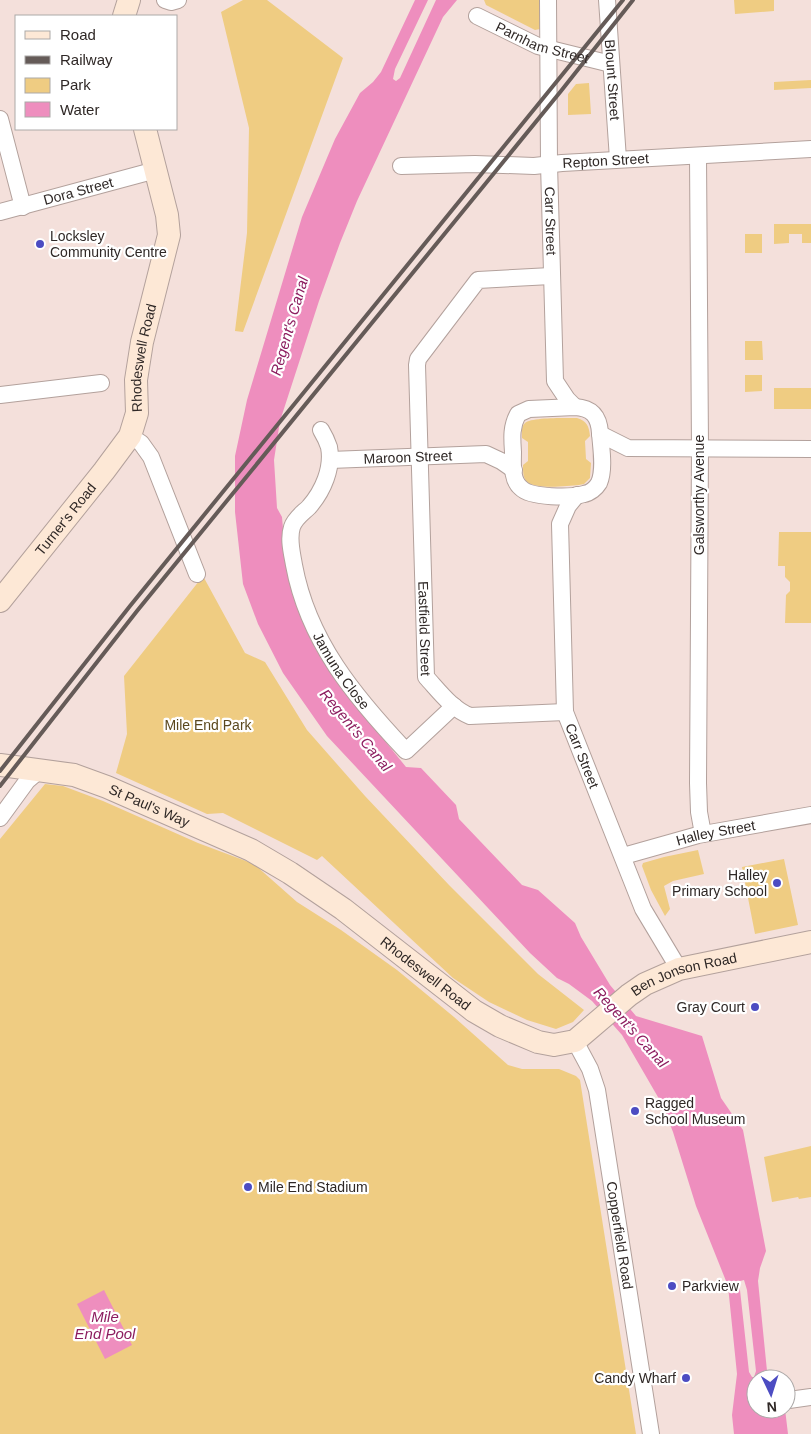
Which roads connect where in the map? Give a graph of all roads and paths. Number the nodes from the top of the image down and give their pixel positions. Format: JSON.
{"nodes":[{"id":1,"x":129,"y":0,"type":"edge"},
{"id":2,"x":165,"y":0,"type":"edge"},
{"id":3,"x":178,"y":0,"type":"edge"},
{"id":4,"x":548,"y":0,"type":"edge"},
{"id":5,"x":607,"y":0,"type":"edge"},
{"id":6,"x":124,"y":15,"type":"edge"},
{"id":7,"x":477,"y":16,"type":"dead end"},
{"id":8,"x":548,"y":48,"type":"junction"},
{"id":9,"x":611,"y":64,"type":"junction"},
{"id":10,"x":0,"y":119,"type":"edge"},
{"id":11,"x":145,"y":130,"type":"edge"},
{"id":12,"x":811,"y":149,"type":"edge"},
{"id":13,"x":698,"y":156,"type":"junction"},
{"id":14,"x":618,"y":159,"type":"junction"},
{"id":15,"x":549,"y":164,"type":"junction"},
{"id":16,"x":401,"y":166,"type":"dead end"},
{"id":17,"x":156,"y":170,"type":"junction"},
{"id":18,"x":23,"y":207,"type":"junction"},
{"id":19,"x":0,"y":212,"type":"edge"},
{"id":20,"x":551,"y":276,"type":"junction"},
{"id":21,"x":554,"y":381,"type":"junction"},
{"id":22,"x":101,"y":383,"type":"dead end"},
{"id":23,"x":0,"y":395,"type":"edge"},
{"id":24,"x":575,"y":407,"type":"junction"},
{"id":25,"x":537,"y":408,"type":"junction"},
{"id":26,"x":321,"y":430,"type":"dead end"},
{"id":27,"x":600,"y":434,"type":"junction"},
{"id":28,"x":512,"y":435,"type":"junction"},
{"id":29,"x":130,"y":436,"type":"junction"},
{"id":30,"x":628,"y":448,"type":"junction"},
{"id":31,"x":700,"y":448,"type":"junction"},
{"id":32,"x":811,"y":449,"type":"edge"},
{"id":33,"x":486,"y":454,"type":"junction"},
{"id":34,"x":419,"y":456,"type":"junction"},
{"id":35,"x":330,"y":460,"type":"junction"},
{"id":36,"x":601,"y":469,"type":"junction"},
{"id":37,"x":514,"y":470,"type":"junction"},
{"id":38,"x":578,"y":495,"type":"junction"},
{"id":39,"x":540,"y":496,"type":"junction"},
{"id":40,"x":560,"y":524,"type":"junction"},
{"id":41,"x":197,"y":574,"type":"dead end"},
{"id":42,"x":0,"y":601,"type":"edge"},
{"id":43,"x":454,"y":706,"type":"junction"},
{"id":44,"x":565,"y":712,"type":"junction"},
{"id":45,"x":0,"y":765,"type":"edge"},
{"id":46,"x":40,"y":770,"type":"junction"},
{"id":47,"x":811,"y":815,"type":"edge"},
{"id":48,"x":0,"y":818,"type":"edge"},
{"id":49,"x":703,"y":834,"type":"junction"},
{"id":50,"x":625,"y":860,"type":"junction"},
{"id":51,"x":290,"y":873,"type":"joint"},
{"id":52,"x":811,"y":942,"type":"edge"},
{"id":53,"x":679,"y":968,"type":"junction"},
{"id":54,"x":574,"y":1041,"type":"junction"},
{"id":55,"x":811,"y":1397,"type":"edge"},
{"id":56,"x":796,"y":1399,"type":"edge"},
{"id":57,"x":652,"y":1434,"type":"edge"}],
"edges":[{"from":1,"to":6,"type":"main road"},
{"from":2,"to":3,"type":"street"},
{"from":4,"to":8,"type":"street","name":"Carr Street"},
{"from":5,"to":9,"type":"street","name":"Blount Street"},
{"from":7,"to":8,"type":"street","name":"Parnham Street"},
{"from":8,"to":9,"type":"street","name":"Parnham Street"},
{"from":8,"to":15,"type":"street","name":"Carr Street"},
{"from":9,"to":14,"type":"street","name":"Blount Street"},
{"from":10,"to":18,"type":"street"},
{"from":11,"to":17,"type":"main road","name":"Rhodeswell Road"},
{"from":12,"to":13,"type":"street","name":"Repton Street"},
{"from":13,"to":14,"type":"street","name":"Repton Street"},
{"from":13,"to":31,"type":"street","name":"Galsworthy Avenue"},
{"from":14,"to":15,"type":"street","name":"Repton Street"},
{"from":15,"to":16,"type":"street","name":"Repton Street"},
{"from":15,"to":20,"type":"street","name":"Carr Street"},
{"from":17,"to":18,"type":"street","name":"Dora Street"},
{"from":17,"to":29,"type":"main road","name":"Rhodeswell Road"},
{"from":18,"to":19,"type":"street","name":"Dora Street"},
{"from":20,"to":21,"type":"street","name":"Carr Street"},
{"from":20,"to":34,"type":"street","name":"Eastfield Street"},
{"from":21,"to":24,"type":"street"},
{"from":21,"to":25,"type":"street"},
{"from":22,"to":23,"type":"street"},
{"from":24,"to":25,"type":"street","name":"Maroon Street"},
{"from":24,"to":27,"type":"street","name":"Maroon Street"},
{"from":25,"to":28,"type":"street","name":"Maroon Street"},
{"from":26,"to":35,"type":"street"},
{"from":27,"to":30,"type":"street"},
{"from":27,"to":36,"type":"street","name":"Maroon Street"},
{"from":28,"to":33,"type":"street"},
{"from":28,"to":37,"type":"street","name":"Maroon Street"},
{"from":29,"to":41,"type":"street"},
{"from":29,"to":42,"type":"main road","name":"Turner's Road"},
{"from":30,"to":31,"type":"street"},
{"from":30,"to":36,"type":"street","name":"Maroon Street"},
{"from":31,"to":32,"type":"street"},
{"from":31,"to":49,"type":"street","name":"Galsworthy Avenue"},
{"from":33,"to":34,"type":"street","name":"Maroon Street"},
{"from":33,"to":37,"type":"street","name":"Maroon Street"},
{"from":34,"to":35,"type":"street","name":"Maroon Street"},
{"from":34,"to":43,"type":"street","name":"Eastfield Street"},
{"from":35,"to":43,"type":"street","name":"Jamuna Close"},
{"from":36,"to":38,"type":"street","name":"Maroon Street"},
{"from":37,"to":39,"type":"street","name":"Maroon Street"},
{"from":38,"to":39,"type":"street","name":"Maroon Street"},
{"from":38,"to":40,"type":"street","name":"Carr Street"},
{"from":39,"to":40,"type":"street"},
{"from":40,"to":44,"type":"street","name":"Carr Street"},
{"from":43,"to":44,"type":"street","name":"Eastfield Street"},
{"from":44,"to":50,"type":"street","name":"Carr Street"},
{"from":45,"to":46,"type":"main road","name":"St Paul's Way"},
{"from":46,"to":48,"type":"street"},
{"from":46,"to":51,"type":"main road","name":"St Paul's Way"},
{"from":47,"to":49,"type":"street","name":"Halley Street"},
{"from":49,"to":50,"type":"street","name":"Halley Street"},
{"from":50,"to":53,"type":"street","name":"Carr Street"},
{"from":51,"to":54,"type":"main road","name":"Rhodeswell Road"},
{"from":52,"to":53,"type":"main road","name":"Ben Jonson Road"},
{"from":53,"to":54,"type":"main road","name":"Ben Jonson Road"},
{"from":54,"to":57,"type":"street","name":"Copperfield Road"},
{"from":55,"to":56,"type":"street"}]}
